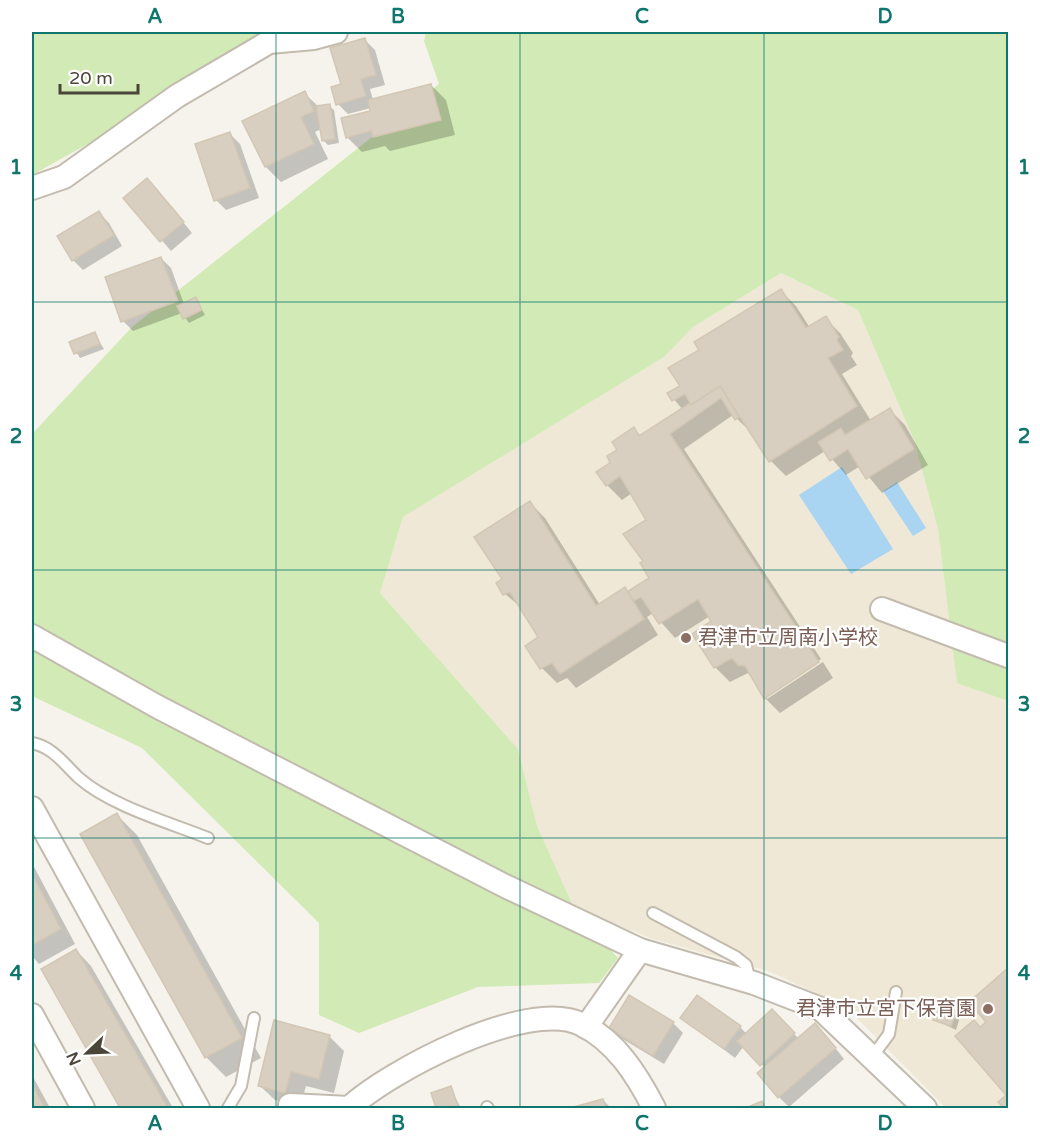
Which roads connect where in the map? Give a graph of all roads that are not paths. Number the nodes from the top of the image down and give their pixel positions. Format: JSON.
{"nodes":[{"id":1,"x":336,"y":32,"type":"edge"},
{"id":2,"x":32,"y":188,"type":"edge"},
{"id":3,"x":882,"y":609,"type":"dead end"},
{"id":4,"x":32,"y":636,"type":"edge"},
{"id":5,"x":1008,"y":656,"type":"edge"},
{"id":6,"x":32,"y":743,"type":"edge"},
{"id":7,"x":32,"y":808,"type":"edge"},
{"id":8,"x":208,"y":838,"type":"dead end"},
{"id":9,"x":652,"y":913,"type":"dead end"},
{"id":10,"x":640,"y":950,"type":"junction"},
{"id":11,"x":750,"y":981,"type":"junction"},
{"id":12,"x":896,"y":992,"type":"dead end"},
{"id":13,"x":32,"y":1015,"type":"edge"},
{"id":14,"x":254,"y":1018,"type":"dead end"},
{"id":15,"x":586,"y":1027,"type":"junction"},
{"id":16,"x":872,"y":1057,"type":"junction"},
{"id":17,"x":290,"y":1105,"type":"dead end"},
{"id":18,"x":83,"y":1108,"type":"edge"},
{"id":19,"x":198,"y":1108,"type":"edge"},
{"id":20,"x":228,"y":1108,"type":"edge"},
{"id":21,"x":654,"y":1108,"type":"edge"},
{"id":22,"x":925,"y":1108,"type":"edge"}],
"edges":[{"from":1,"to":2,"type":"street"},
{"from":3,"to":5,"type":"street"},
{"from":4,"to":10,"type":"street"},
{"from":6,"to":8,"type":"lane"},
{"from":7,"to":19,"type":"street"},
{"from":9,"to":11,"type":"lane"},
{"from":10,"to":11,"type":"street"},
{"from":10,"to":15,"type":"street"},
{"from":11,"to":16,"type":"street"},
{"from":12,"to":16,"type":"lane"},
{"from":13,"to":18,"type":"street"},
{"from":14,"to":20,"type":"lane"},
{"from":15,"to":17,"type":"street"},
{"from":15,"to":21,"type":"street"},
{"from":16,"to":22,"type":"street"}]}
